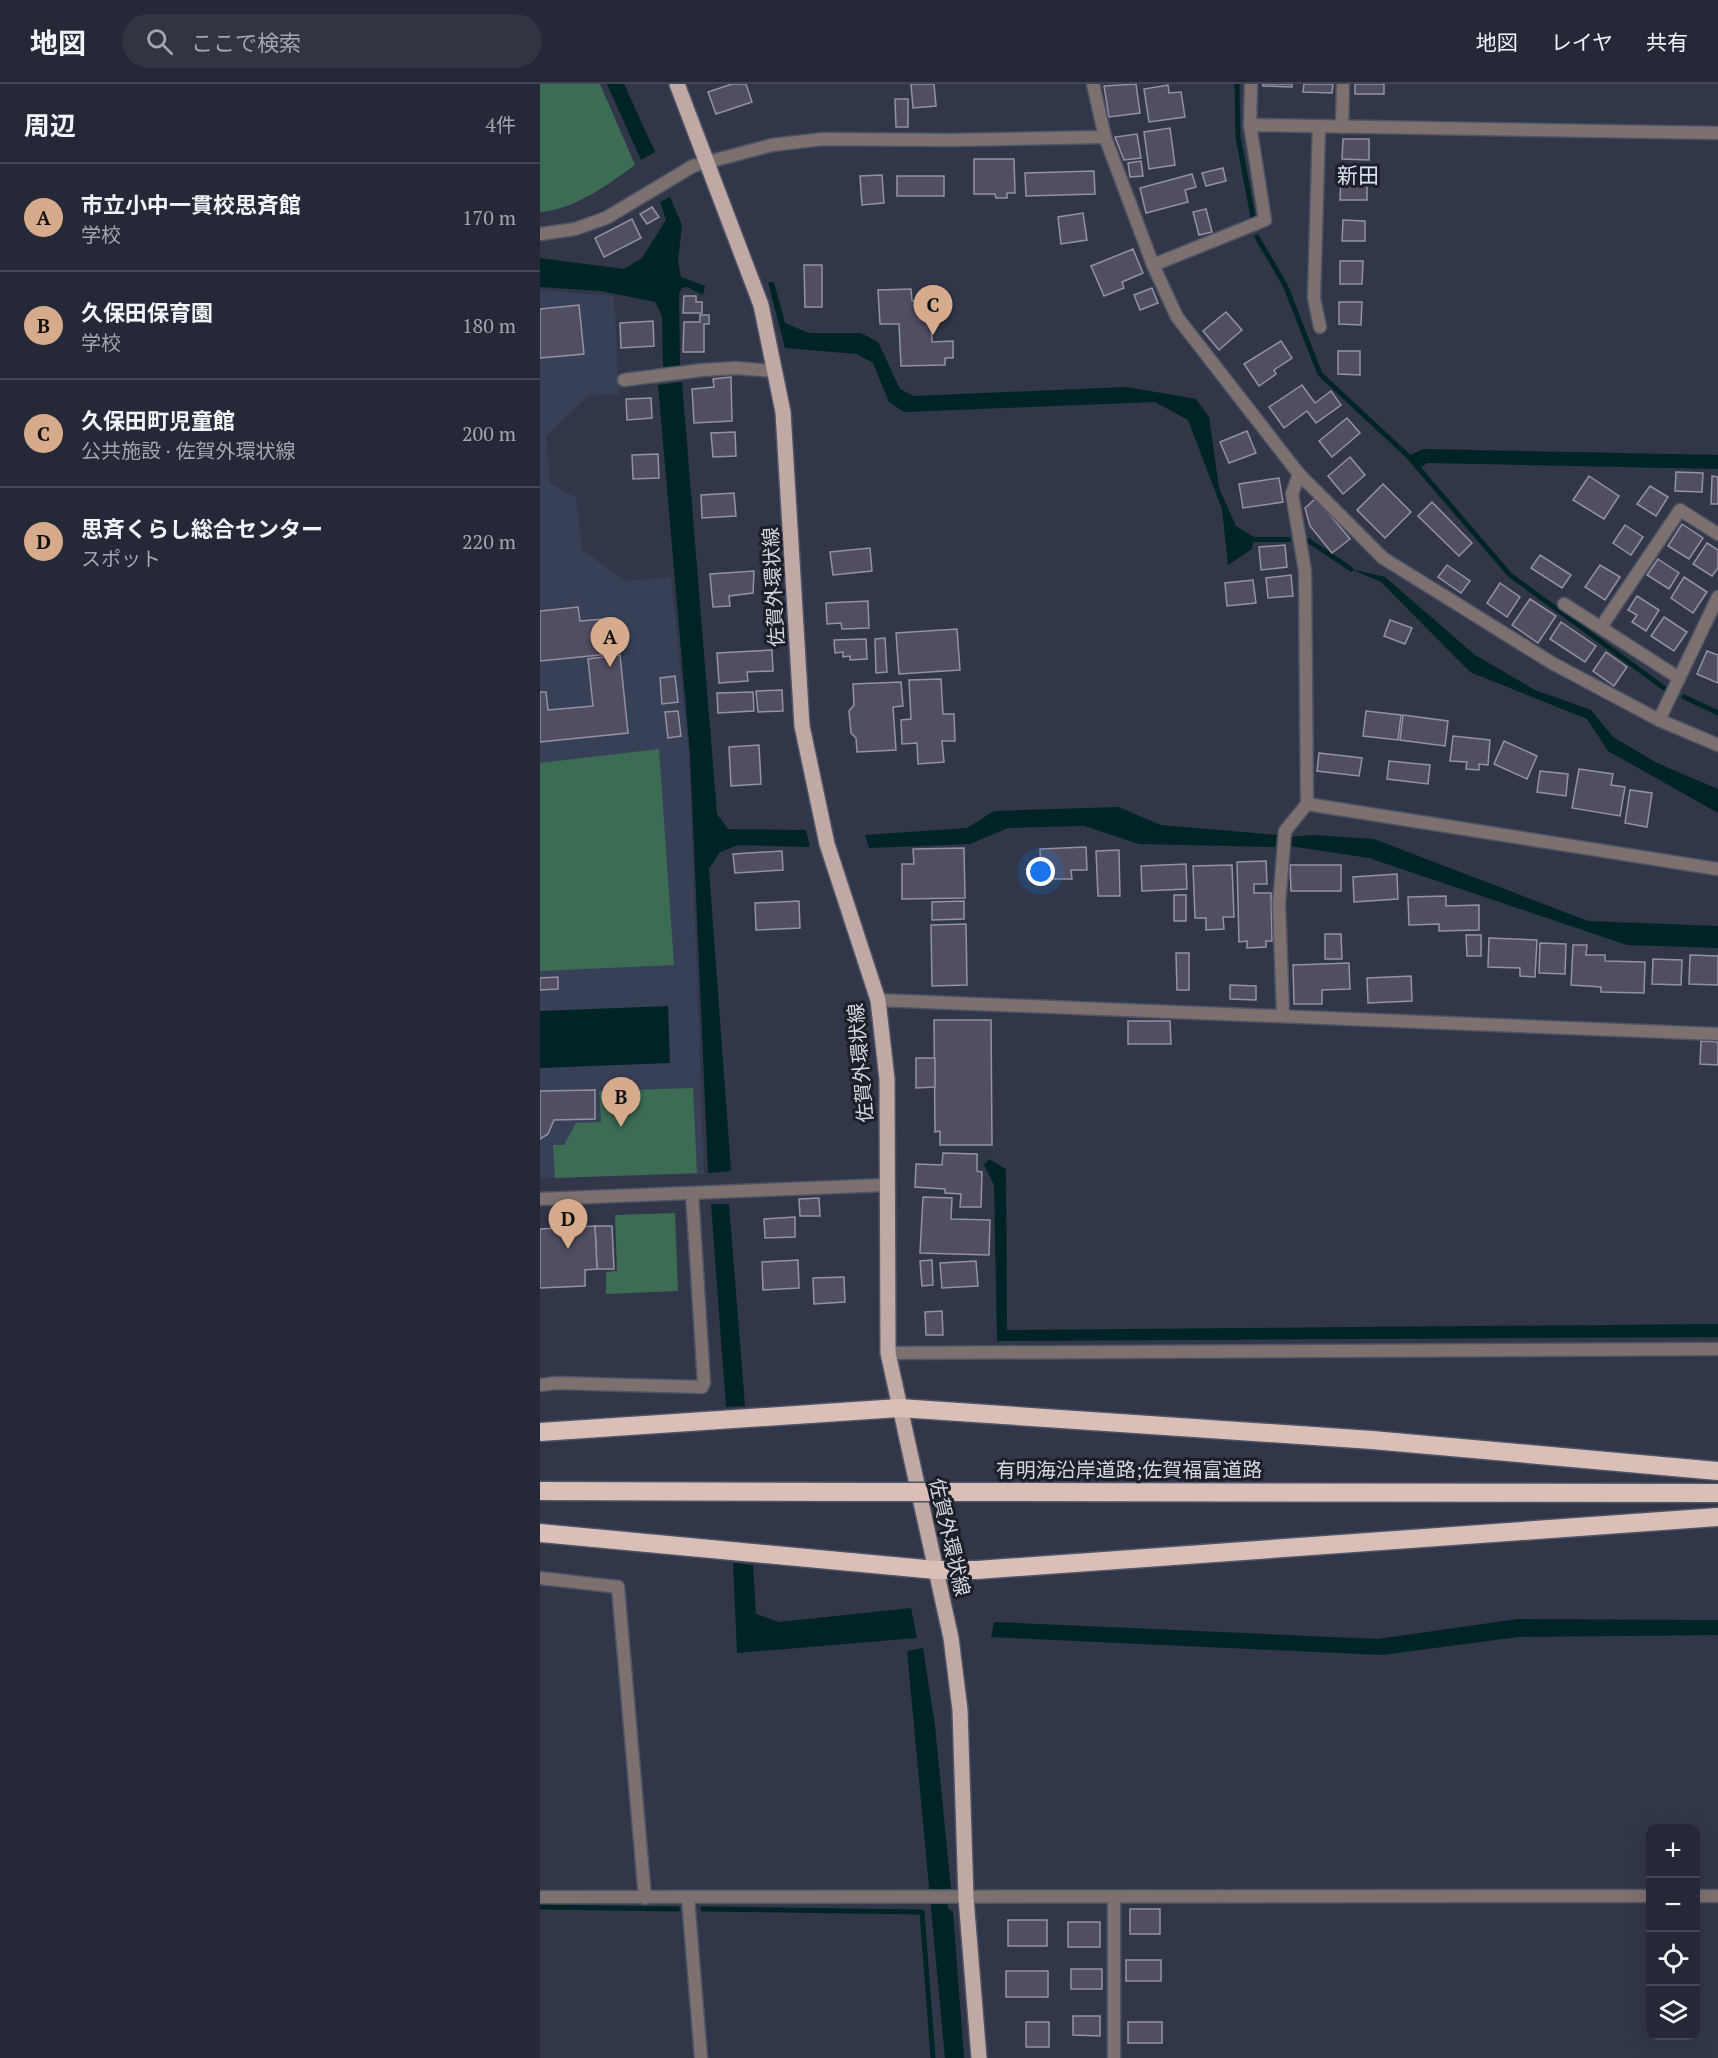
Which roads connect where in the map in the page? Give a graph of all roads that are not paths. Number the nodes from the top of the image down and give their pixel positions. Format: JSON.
{"nodes":[{"id":1,"x":677,"y":84,"type":"edge"},
{"id":2,"x":1093,"y":84,"type":"edge"},
{"id":3,"x":1251,"y":84,"type":"edge"},
{"id":4,"x":1343,"y":84,"type":"edge"},
{"id":5,"x":1251,"y":125,"type":"junction"},
{"id":6,"x":1319,"y":126,"type":"junction"},
{"id":7,"x":1342,"y":127,"type":"junction"},
{"id":8,"x":1718,"y":133,"type":"edge"},
{"id":9,"x":1105,"y":137,"type":"junction"},
{"id":10,"x":707,"y":163,"type":"junction"},
{"id":11,"x":540,"y":234,"type":"edge"},
{"id":12,"x":1153,"y":265,"type":"junction"},
{"id":13,"x":1320,"y":327,"type":"dead end"},
{"id":14,"x":775,"y":371,"type":"junction"},
{"id":15,"x":624,"y":380,"type":"dead end"},
{"id":16,"x":1299,"y":474,"type":"junction"},
{"id":17,"x":1718,"y":534,"type":"edge"},
{"id":18,"x":1718,"y":597,"type":"edge"},
{"id":19,"x":1564,"y":604,"type":"dead end"},
{"id":20,"x":1601,"y":627,"type":"junction"},
{"id":21,"x":1679,"y":678,"type":"junction"},
{"id":22,"x":1659,"y":720,"type":"junction"},
{"id":23,"x":1718,"y":745,"type":"edge"},
{"id":24,"x":1307,"y":804,"type":"junction"},
{"id":25,"x":1718,"y":869,"type":"edge"},
{"id":26,"x":878,"y":1000,"type":"junction"},
{"id":27,"x":1283,"y":1014,"type":"junction"},
{"id":28,"x":1718,"y":1034,"type":"edge"},
{"id":29,"x":887,"y":1185,"type":"junction"},
{"id":30,"x":692,"y":1193,"type":"junction"},
{"id":31,"x":540,"y":1199,"type":"edge"},
{"id":32,"x":1718,"y":1349,"type":"edge"},
{"id":33,"x":888,"y":1353,"type":"junction"},
{"id":34,"x":540,"y":1385,"type":"edge"},
{"id":35,"x":899,"y":1408,"type":"junction"},
{"id":36,"x":540,"y":1432,"type":"edge"},
{"id":37,"x":1718,"y":1471,"type":"edge"},
{"id":38,"x":540,"y":1491,"type":"edge"},
{"id":39,"x":1718,"y":1492,"type":"edge"},
{"id":40,"x":1718,"y":1517,"type":"edge"},
{"id":41,"x":540,"y":1533,"type":"edge"},
{"id":42,"x":936,"y":1570,"type":"junction"},
{"id":43,"x":540,"y":1578,"type":"edge"},
{"id":44,"x":1646,"y":1896,"type":"edge"},
{"id":45,"x":1700,"y":1896,"type":"edge"},
{"id":46,"x":1718,"y":1896,"type":"edge"},
{"id":47,"x":540,"y":1897,"type":"edge"},
{"id":48,"x":645,"y":1898,"type":"junction"},
{"id":49,"x":688,"y":1898,"type":"junction"},
{"id":50,"x":960,"y":1898,"type":"junction"},
{"id":51,"x":1114,"y":1898,"type":"junction"},
{"id":52,"x":701,"y":2058,"type":"edge"},
{"id":53,"x":979,"y":2058,"type":"edge"},
{"id":54,"x":1114,"y":2058,"type":"edge"}],
"edges":[{"from":1,"to":10,"type":"main road","name":"佐賀外環状線"},
{"from":2,"to":9,"type":"street"},
{"from":3,"to":5,"type":"street"},
{"from":4,"to":7,"type":"street"},
{"from":5,"to":6,"type":"street"},
{"from":5,"to":12,"type":"street"},
{"from":6,"to":7,"type":"street"},
{"from":6,"to":13,"type":"street"},
{"from":7,"to":8,"type":"street"},
{"from":9,"to":10,"type":"street"},
{"from":9,"to":12,"type":"street"},
{"from":10,"to":11,"type":"street"},
{"from":10,"to":14,"type":"main road","name":"佐賀外環状線"},
{"from":12,"to":16,"type":"street"},
{"from":14,"to":15,"type":"street"},
{"from":14,"to":26,"type":"main road","name":"佐賀外環状線"},
{"from":16,"to":22,"type":"street"},
{"from":16,"to":24,"type":"street"},
{"from":17,"to":20,"type":"street"},
{"from":18,"to":21,"type":"street"},
{"from":19,"to":20,"type":"street"},
{"from":20,"to":21,"type":"street"},
{"from":21,"to":22,"type":"street"},
{"from":22,"to":23,"type":"street"},
{"from":24,"to":25,"type":"street"},
{"from":24,"to":27,"type":"street"},
{"from":26,"to":27,"type":"street"},
{"from":26,"to":29,"type":"main road","name":"佐賀外環状線"},
{"from":27,"to":28,"type":"street"},
{"from":29,"to":30,"type":"street"},
{"from":29,"to":33,"type":"main road","name":"佐賀外環状線"},
{"from":30,"to":31,"type":"street"},
{"from":30,"to":34,"type":"street"},
{"from":32,"to":33,"type":"street"},
{"from":33,"to":35,"type":"main road","name":"佐賀外環状線"},
{"from":35,"to":36,"type":"highway"},
{"from":35,"to":37,"type":"highway"},
{"from":35,"to":42,"type":"main road","name":"佐賀外環状線"},
{"from":38,"to":39,"type":"highway","name":"有明海沿岸道路;佐賀福富道路","bridge":true},
{"from":40,"to":42,"type":"highway"},
{"from":41,"to":42,"type":"highway"},
{"from":42,"to":50,"type":"main road","name":"佐賀外環状線"},
{"from":43,"to":48,"type":"street"},
{"from":44,"to":51,"type":"street"},
{"from":45,"to":46,"type":"street"},
{"from":47,"to":48,"type":"street"},
{"from":48,"to":49,"type":"street"},
{"from":49,"to":50,"type":"street"},
{"from":49,"to":52,"type":"street"},
{"from":50,"to":51,"type":"street"},
{"from":50,"to":53,"type":"main road","name":"佐賀外環状線"},
{"from":51,"to":54,"type":"street"}]}
